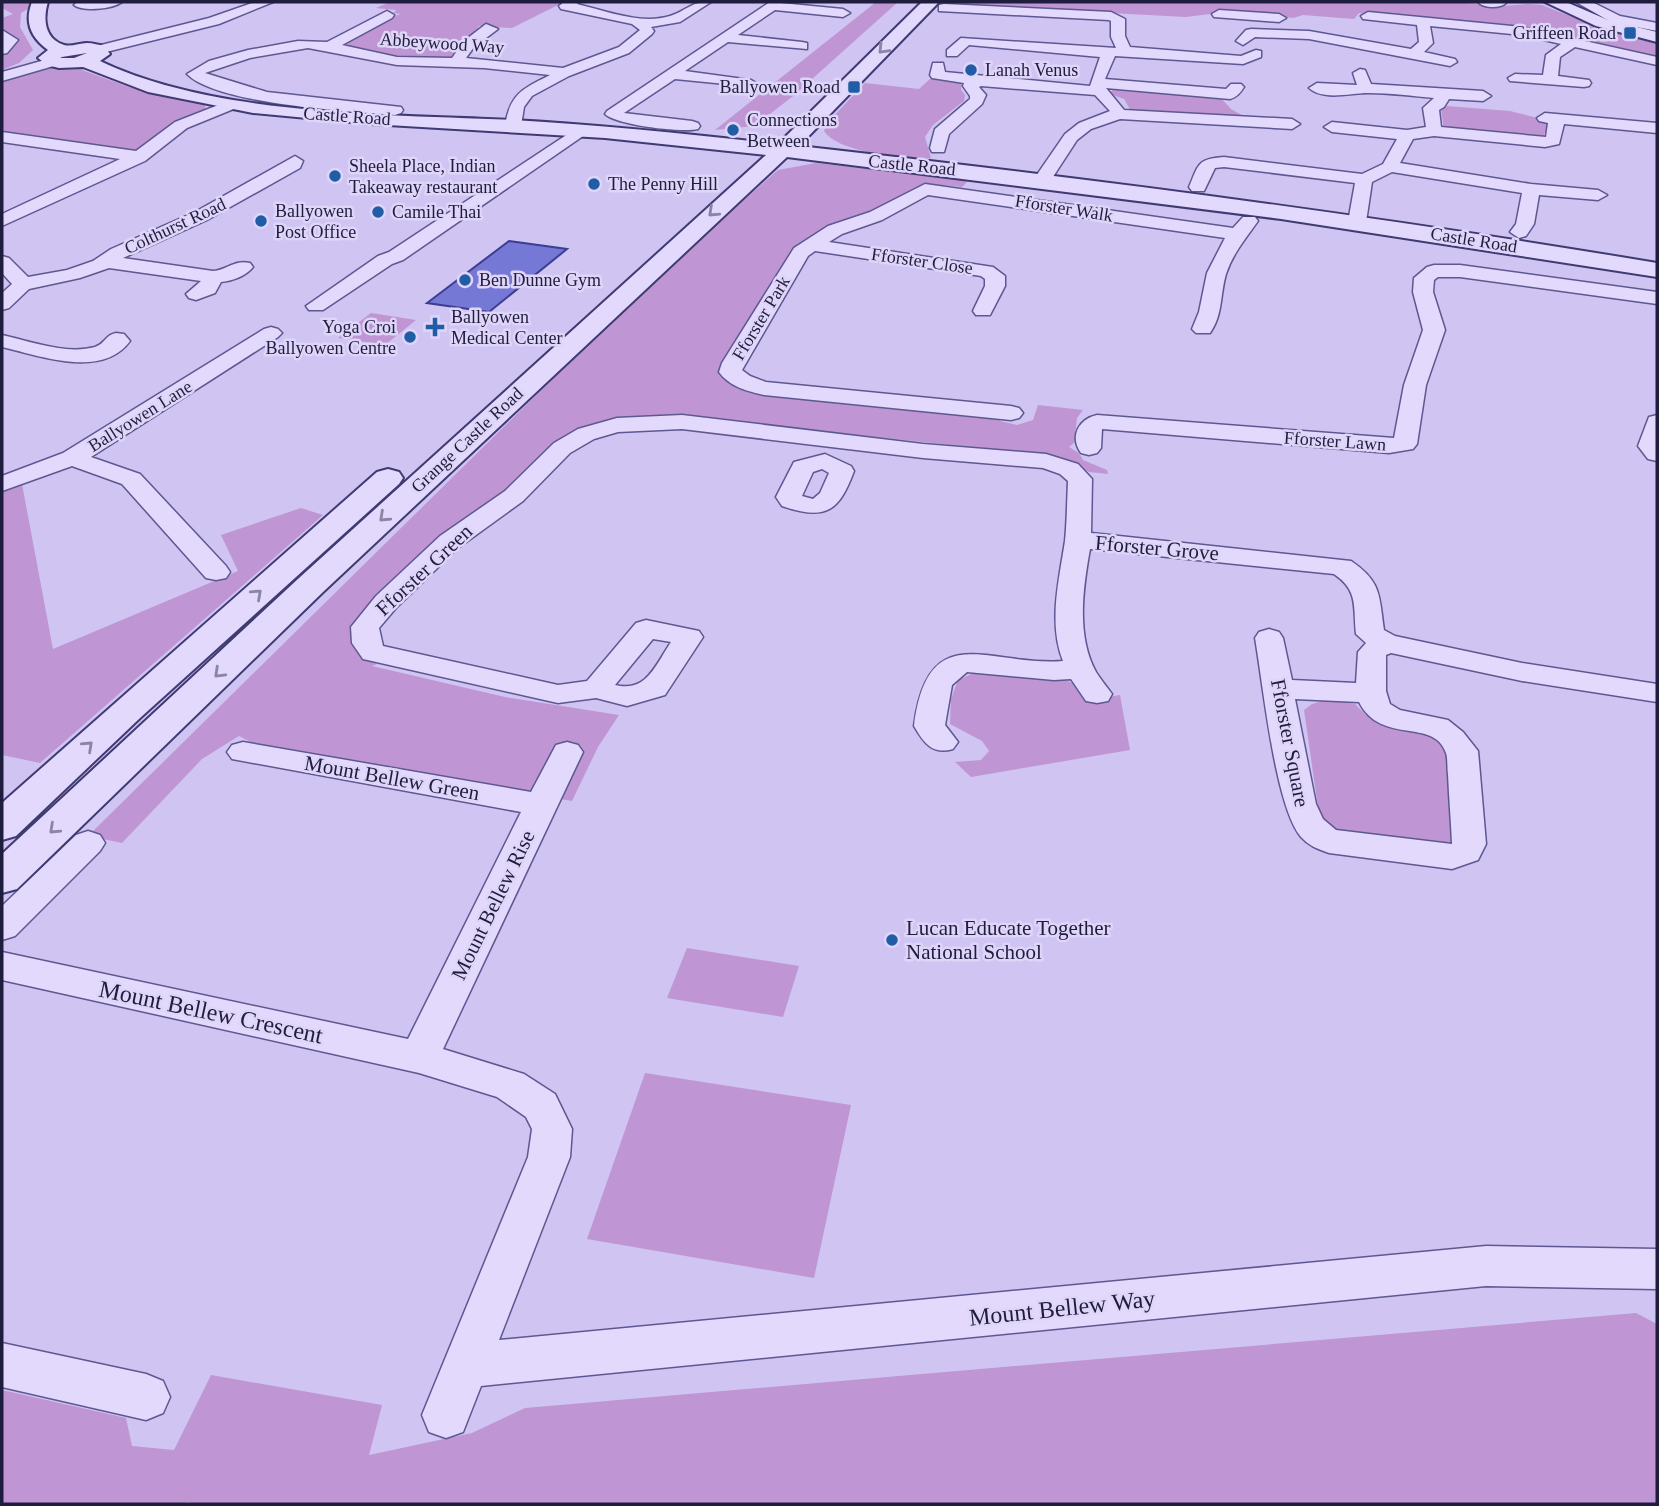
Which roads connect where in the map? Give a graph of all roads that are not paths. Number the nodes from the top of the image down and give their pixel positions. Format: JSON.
{"nodes":[{"id":1,"x":40,"y":2,"type":"edge"},
{"id":2,"x":116,"y":2,"type":"edge"},
{"id":3,"x":267,"y":2,"type":"edge"},
{"id":4,"x":572,"y":2,"type":"edge"},
{"id":5,"x":705,"y":2,"type":"edge"},
{"id":6,"x":913,"y":2,"type":"edge"},
{"id":7,"x":1484,"y":2,"type":"edge"},
{"id":8,"x":1553,"y":2,"type":"edge"},
{"id":9,"x":1582,"y":2,"type":"edge"},
{"id":10,"x":1500,"y":3,"type":"edge"},
{"id":11,"x":775,"y":4,"type":"edge"},
{"id":12,"x":80,"y":5,"type":"dead end"},
{"id":13,"x":938,"y":5,"type":"edge"},
{"id":14,"x":204,"y":8,"type":"dead end"},
{"id":15,"x":843,"y":13,"type":"dead end"},
{"id":16,"x":387,"y":15,"type":"dead end"},
{"id":17,"x":1219,"y":15,"type":"dead end"},
{"id":18,"x":1368,"y":16,"type":"dead end"},
{"id":19,"x":226,"y":17,"type":"junction"},
{"id":20,"x":1427,"y":22,"type":"junction"},
{"id":21,"x":643,"y":24,"type":"junction"},
{"id":22,"x":1657,"y":27,"type":"edge"},
{"id":23,"x":486,"y":28,"type":"dead end"},
{"id":24,"x":2,"y":34,"type":"edge"},
{"id":25,"x":1309,"y":35,"type":"junction"},
{"id":26,"x":1657,"y":37,"type":"edge"},
{"id":27,"x":727,"y":38,"type":"junction"},
{"id":28,"x":1243,"y":41,"type":"dead end"},
{"id":29,"x":1571,"y":43,"type":"junction"},
{"id":30,"x":330,"y":46,"type":"junction"},
{"id":31,"x":802,"y":46,"type":"dead end"},
{"id":32,"x":860,"y":48,"type":"dead end"},
{"id":33,"x":1387,"y":49,"type":"junction"},
{"id":34,"x":2,"y":50,"type":"edge"},
{"id":35,"x":624,"y":50,"type":"junction"},
{"id":36,"x":645,"y":52,"type":"dead end"},
{"id":37,"x":1116,"y":52,"type":"junction"},
{"id":38,"x":952,"y":53,"type":"dead end"},
{"id":39,"x":1415,"y":54,"type":"junction"},
{"id":40,"x":671,"y":55,"type":"dead end"},
{"id":41,"x":58,"y":56,"type":"junction"},
{"id":42,"x":92,"y":56,"type":"junction"},
{"id":43,"x":696,"y":58,"type":"junction"},
{"id":44,"x":1248,"y":61,"type":"dead end"},
{"id":45,"x":1657,"y":61,"type":"edge"},
{"id":46,"x":456,"y":62,"type":"junction"},
{"id":47,"x":1450,"y":62,"type":"dead end"},
{"id":48,"x":1375,"y":63,"type":"dead end"},
{"id":49,"x":564,"y":73,"type":"junction"},
{"id":50,"x":932,"y":73,"type":"dead end"},
{"id":51,"x":671,"y":74,"type":"junction"},
{"id":52,"x":2,"y":77,"type":"edge"},
{"id":53,"x":1515,"y":78,"type":"dead end"},
{"id":54,"x":1550,"y":80,"type":"junction"},
{"id":55,"x":978,"y":81,"type":"junction"},
{"id":56,"x":1584,"y":83,"type":"dead end"},
{"id":57,"x":751,"y":84,"type":"dead end"},
{"id":58,"x":1098,"y":87,"type":"junction"},
{"id":59,"x":1317,"y":88,"type":"dead end"},
{"id":60,"x":1233,"y":94,"type":"dead end"},
{"id":61,"x":1444,"y":94,"type":"junction"},
{"id":62,"x":1483,"y":96,"type":"dead end"},
{"id":63,"x":231,"y":105,"type":"junction"},
{"id":64,"x":395,"y":110,"type":"dead end"},
{"id":65,"x":1119,"y":114,"type":"junction"},
{"id":66,"x":1292,"y":124,"type":"dead end"},
{"id":67,"x":513,"y":126,"type":"junction"},
{"id":68,"x":808,"y":127,"type":"junction"},
{"id":69,"x":1332,"y":127,"type":"dead end"},
{"id":70,"x":1657,"y":128,"type":"edge"},
{"id":71,"x":580,"y":131,"type":"junction"},
{"id":72,"x":1434,"y":131,"type":"junction"},
{"id":73,"x":689,"y":133,"type":"junction"},
{"id":74,"x":1406,"y":135,"type":"junction"},
{"id":75,"x":2,"y":137,"type":"edge"},
{"id":76,"x":768,"y":143,"type":"junction"},
{"id":77,"x":938,"y":148,"type":"dead end"},
{"id":78,"x":139,"y":156,"type":"junction"},
{"id":79,"x":844,"y":157,"type":"junction"},
{"id":80,"x":269,"y":158,"type":"dead end"},
{"id":81,"x":724,"y":167,"type":"junction"},
{"id":82,"x":1390,"y":167,"type":"junction"},
{"id":83,"x":1043,"y":179,"type":"junction"},
{"id":84,"x":1364,"y":179,"type":"junction"},
{"id":85,"x":1198,"y":187,"type":"dead end"},
{"id":86,"x":974,"y":189,"type":"joint"},
{"id":87,"x":1531,"y":189,"type":"junction"},
{"id":88,"x":1598,"y":195,"type":"dead end"},
{"id":89,"x":1175,"y":197,"type":"junction"},
{"id":90,"x":7,"y":215,"type":"edge"},
{"id":91,"x":1158,"y":222,"type":"junction"},
{"id":92,"x":1357,"y":222,"type":"junction"},
{"id":93,"x":1519,"y":232,"type":"dead end"},
{"id":94,"x":811,"y":245,"type":"junction"},
{"id":95,"x":1448,"y":245,"type":"dead end"},
{"id":96,"x":2,"y":262,"type":"edge"},
{"id":97,"x":110,"y":262,"type":"junction"},
{"id":98,"x":243,"y":267,"type":"dead end"},
{"id":99,"x":1657,"y":270,"type":"edge"},
{"id":100,"x":1448,"y":271,"type":"junction"},
{"id":101,"x":213,"y":277,"type":"junction"},
{"id":102,"x":23,"y":284,"type":"junction"},
{"id":103,"x":196,"y":294,"type":"dead end"},
{"id":104,"x":1657,"y":298,"type":"edge"},
{"id":105,"x":2,"y":304,"type":"edge"},
{"id":106,"x":316,"y":306,"type":"dead end"},
{"id":107,"x":983,"y":311,"type":"dead end"},
{"id":108,"x":1203,"y":330,"type":"dead end"},
{"id":109,"x":271,"y":333,"type":"dead end"},
{"id":110,"x":116,"y":339,"type":"dead end"},
{"id":111,"x":2,"y":341,"type":"edge"},
{"id":112,"x":81,"y":356,"type":"junction"},
{"id":113,"x":59,"y":376,"type":"dead end"},
{"id":114,"x":1010,"y":412,"type":"dead end"},
{"id":115,"x":1657,"y":422,"type":"edge"},
{"id":116,"x":586,"y":434,"type":"joint"},
{"id":117,"x":1089,"y":449,"type":"dead end"},
{"id":118,"x":1657,"y":454,"type":"edge"},
{"id":119,"x":72,"y":457,"type":"junction"},
{"id":120,"x":2,"y":484,"type":"edge"},
{"id":121,"x":1078,"y":540,"type":"junction"},
{"id":122,"x":216,"y":572,"type":"dead end"},
{"id":123,"x":1269,"y":638,"type":"dead end"},
{"id":124,"x":1386,"y":643,"type":"junction"},
{"id":125,"x":1080,"y":669,"type":"junction"},
{"id":126,"x":596,"y":689,"type":"dead end"},
{"id":127,"x":1279,"y":689,"type":"junction"},
{"id":128,"x":1372,"y":693,"type":"junction"},
{"id":129,"x":1097,"y":694,"type":"dead end"},
{"id":130,"x":1657,"y":694,"type":"edge"},
{"id":131,"x":942,"y":742,"type":"dead end"},
{"id":132,"x":243,"y":752,"type":"dead end"},
{"id":133,"x":567,"y":752,"type":"dead end"},
{"id":134,"x":541,"y":805,"type":"junction"},
{"id":135,"x":2,"y":826,"type":"edge"},
{"id":136,"x":88,"y":843,"type":"dead end"},
{"id":137,"x":2,"y":878,"type":"edge"},
{"id":138,"x":2,"y":927,"type":"edge"},
{"id":139,"x":2,"y":966,"type":"edge"},
{"id":140,"x":419,"y":1057,"type":"junction"},
{"id":141,"x":1657,"y":1269,"type":"edge"},
{"id":142,"x":2,"y":1365,"type":"edge"},
{"id":143,"x":467,"y":1365,"type":"junction"},
{"id":144,"x":146,"y":1397,"type":"dead end"},
{"id":145,"x":446,"y":1415,"type":"dead end"}],
"edges":[{"from":1,"to":41,"type":"main road"},
{"from":2,"to":12,"type":"street"},
{"from":3,"to":19,"type":"street"},
{"from":4,"to":21,"type":"street"},
{"from":5,"to":21,"type":"street"},
{"from":6,"to":32,"type":"main road"},
{"from":7,"to":10,"type":"street"},
{"from":8,"to":26,"type":"main road"},
{"from":9,"to":22,"type":"street"},
{"from":11,"to":15,"type":"street"},
{"from":11,"to":27,"type":"street"},
{"from":13,"to":37,"type":"street"},
{"from":13,"to":68,"type":"main road","name":"Grange Castle Road","one_way":true},
{"from":14,"to":19,"type":"street"},
{"from":16,"to":30,"type":"street"},
{"from":17,"to":25,"type":"street"},
{"from":18,"to":20,"type":"street"},
{"from":19,"to":42,"type":"street"},
{"from":20,"to":29,"type":"street"},
{"from":20,"to":39,"type":"street"},
{"from":21,"to":35,"type":"street"},
{"from":23,"to":46,"type":"street"},
{"from":24,"to":34,"type":"street"},
{"from":25,"to":28,"type":"street"},
{"from":25,"to":33,"type":"street"},
{"from":27,"to":31,"type":"street"},
{"from":27,"to":43,"type":"street"},
{"from":29,"to":45,"type":"street"},
{"from":29,"to":54,"type":"street"},
{"from":30,"to":46,"type":"street","name":"Abbeywood Way"},
{"from":30,"to":64,"type":"street","name":"Abbeywood Way"},
{"from":33,"to":39,"type":"street"},
{"from":33,"to":48,"type":"street"},
{"from":35,"to":36,"type":"street"},
{"from":35,"to":49,"type":"street"},
{"from":37,"to":38,"type":"street"},
{"from":37,"to":44,"type":"street"},
{"from":37,"to":58,"type":"street"},
{"from":39,"to":47,"type":"street"},
{"from":40,"to":43,"type":"street"},
{"from":41,"to":42,"type":"main road","name":"Castle Road"},
{"from":41,"to":52,"type":"street"},
{"from":42,"to":63,"type":"main road","name":"Castle Road"},
{"from":43,"to":51,"type":"street"},
{"from":46,"to":49,"type":"street","name":"Abbeywood Way"},
{"from":49,"to":67,"type":"street"},
{"from":50,"to":55,"type":"street"},
{"from":51,"to":57,"type":"street"},
{"from":51,"to":73,"type":"street"},
{"from":53,"to":54,"type":"street"},
{"from":54,"to":56,"type":"street"},
{"from":55,"to":58,"type":"street"},
{"from":55,"to":77,"type":"street"},
{"from":58,"to":60,"type":"street"},
{"from":58,"to":65,"type":"street"},
{"from":59,"to":61,"type":"street"},
{"from":61,"to":62,"type":"street"},
{"from":61,"to":72,"type":"street"},
{"from":63,"to":67,"type":"main road","name":"Castle Road"},
{"from":63,"to":78,"type":"street"},
{"from":65,"to":66,"type":"street"},
{"from":65,"to":83,"type":"street"},
{"from":67,"to":71,"type":"main road","name":"Castle Road"},
{"from":68,"to":76,"type":"main road","name":"Grange Castle Road"},
{"from":68,"to":79,"type":"main road"},
{"from":69,"to":74,"type":"street"},
{"from":70,"to":72,"type":"street"},
{"from":71,"to":73,"type":"main road","name":"Castle Road"},
{"from":71,"to":106,"type":"street"},
{"from":72,"to":74,"type":"street"},
{"from":73,"to":76,"type":"main road","name":"Castle Road"},
{"from":73,"to":81,"type":"main road"},
{"from":74,"to":82,"type":"street"},
{"from":75,"to":78,"type":"street"},
{"from":76,"to":79,"type":"main road","name":"Castle Road"},
{"from":76,"to":81,"type":"main road","name":"Grange Castle Road"},
{"from":76,"to":137,"type":"main road","name":"Grange Castle Road","one_way":true},
{"from":78,"to":90,"type":"street"},
{"from":79,"to":83,"type":"main road","name":"Castle Road"},
{"from":80,"to":97,"type":"street","name":"Colthurst Road"},
{"from":135,"to":81,"type":"main road","name":"Grange Castle Road","one_way":true},
{"from":82,"to":84,"type":"street"},
{"from":82,"to":87,"type":"street"},
{"from":83,"to":89,"type":"main road","name":"Castle Road"},
{"from":84,"to":85,"type":"street"},
{"from":84,"to":92,"type":"street"},
{"from":86,"to":91,"type":"street","name":"Fforster Walk"},
{"from":86,"to":94,"type":"street","name":"Fforster Park"},
{"from":87,"to":88,"type":"street"},
{"from":87,"to":93,"type":"street"},
{"from":89,"to":91,"type":"street"},
{"from":89,"to":92,"type":"main road","name":"Castle Road"},
{"from":91,"to":108,"type":"street","name":"Fforster Walk"},
{"from":92,"to":99,"type":"main road","name":"Castle Road"},
{"from":94,"to":107,"type":"street","name":"Fforster Close"},
{"from":94,"to":114,"type":"street","name":"Fforster Park"},
{"from":95,"to":100,"type":"street"},
{"from":96,"to":102,"type":"street"},
{"from":97,"to":101,"type":"street"},
{"from":97,"to":102,"type":"street","name":"Colthurst Road"},
{"from":98,"to":101,"type":"street"},
{"from":100,"to":104,"type":"street"},
{"from":100,"to":117,"type":"street","name":"Fforster Lawn"},
{"from":101,"to":103,"type":"street"},
{"from":102,"to":105,"type":"street"},
{"from":109,"to":119,"type":"street","name":"Ballyowen Lane"},
{"from":110,"to":112,"type":"street"},
{"from":111,"to":112,"type":"street"},
{"from":112,"to":113,"type":"street"},
{"from":115,"to":118,"type":"street"},
{"from":116,"to":121,"type":"street","name":"Fforster Grove"},
{"from":116,"to":126,"type":"street","name":"Fforster Green"},
{"from":119,"to":120,"type":"street","name":"Ballyowen Lane"},
{"from":119,"to":122,"type":"street"},
{"from":121,"to":124,"type":"street","name":"Fforster Grove"},
{"from":121,"to":125,"type":"street"},
{"from":123,"to":127,"type":"street","name":"Fforster Square"},
{"from":124,"to":128,"type":"street"},
{"from":124,"to":130,"type":"street"},
{"from":125,"to":129,"type":"street"},
{"from":125,"to":131,"type":"street"},
{"from":127,"to":128,"type":"street"},
{"from":127,"to":128,"type":"street","name":"Fforster Square"},
{"from":132,"to":134,"type":"street","name":"Mount Bellew Green"},
{"from":133,"to":134,"type":"street","name":"Mount Bellew Rise"},
{"from":134,"to":140,"type":"street","name":"Mount Bellew Rise"},
{"from":136,"to":138,"type":"street"},
{"from":139,"to":140,"type":"street","name":"Mount Bellew Crescent"},
{"from":140,"to":143,"type":"street"},
{"from":141,"to":143,"type":"street","name":"Mount Bellew Way"},
{"from":142,"to":144,"type":"street"},
{"from":143,"to":145,"type":"street"}]}
